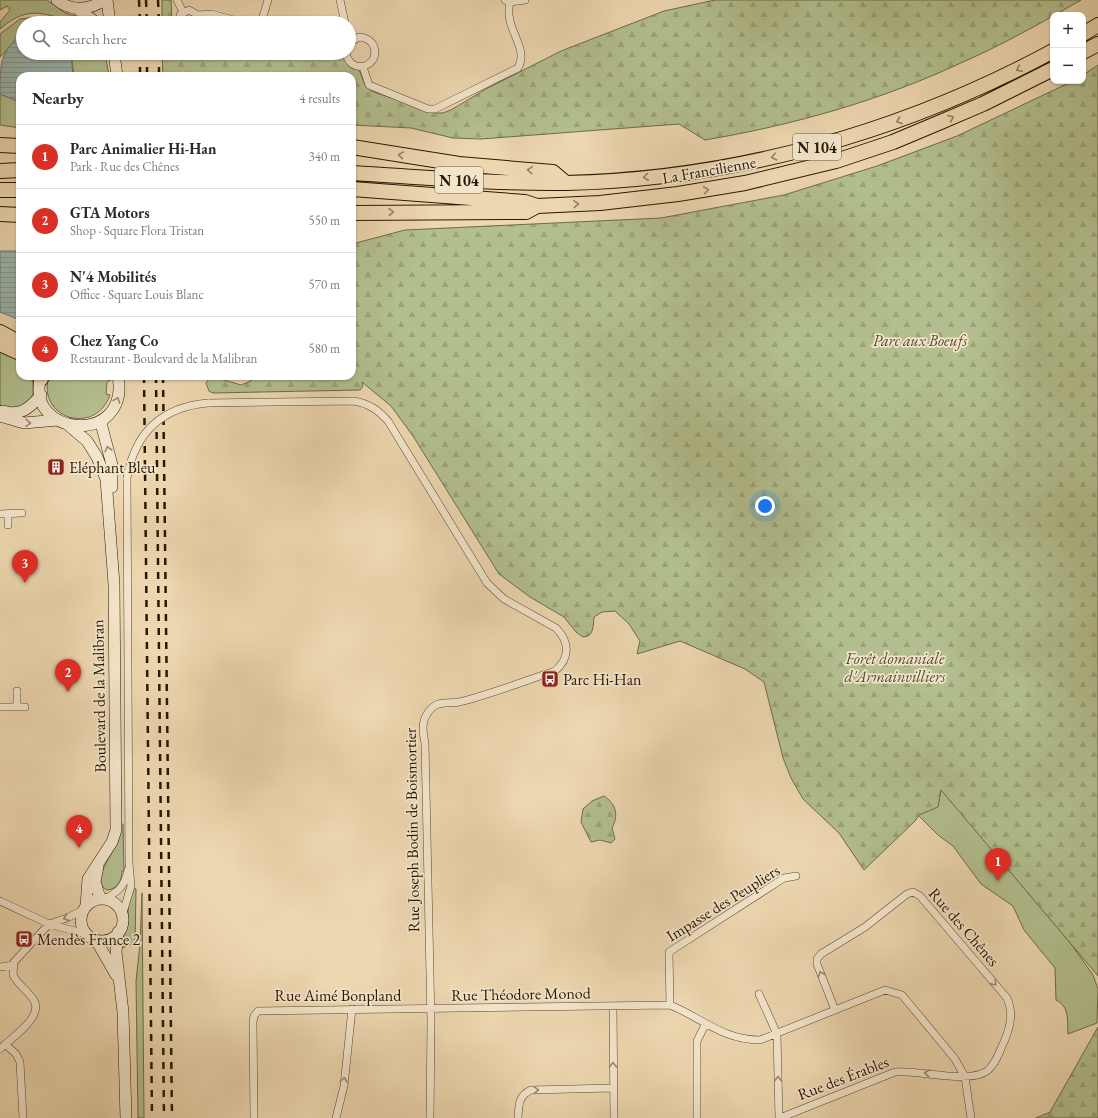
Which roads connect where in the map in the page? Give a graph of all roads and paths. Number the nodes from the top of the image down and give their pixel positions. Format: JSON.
{"nodes":[{"id":1,"x":57,"y":0,"type":"edge"},
{"id":2,"x":105,"y":0,"type":"edge"},
{"id":3,"x":177,"y":0,"type":"edge"},
{"id":4,"x":268,"y":0,"type":"edge"},
{"id":5,"x":340,"y":0,"type":"edge"},
{"id":6,"x":525,"y":0,"type":"edge"},
{"id":7,"x":507,"y":1,"type":"edge"},
{"id":8,"x":77,"y":9,"type":"junction"},
{"id":9,"x":183,"y":12,"type":"junction"},
{"id":10,"x":87,"y":16,"type":"edge"},
{"id":11,"x":108,"y":16,"type":"edge"},
{"id":12,"x":180,"y":16,"type":"edge"},
{"id":13,"x":196,"y":16,"type":"edge"},
{"id":14,"x":206,"y":16,"type":"edge"},
{"id":15,"x":219,"y":16,"type":"edge"},
{"id":16,"x":263,"y":16,"type":"edge"},
{"id":17,"x":343,"y":16,"type":"edge"},
{"id":18,"x":1098,"y":25,"type":"edge"},
{"id":19,"x":1086,"y":32,"type":"edge"},
{"id":20,"x":356,"y":38,"type":"edge"},
{"id":21,"x":1098,"y":44,"type":"edge"},
{"id":22,"x":1086,"y":50,"type":"edge"},
{"id":23,"x":1050,"y":53,"type":"edge"},
{"id":24,"x":115,"y":60,"type":"edge"},
{"id":25,"x":349,"y":60,"type":"edge"},
{"id":26,"x":363,"y":67,"type":"junction"},
{"id":27,"x":1050,"y":71,"type":"edge"},
{"id":28,"x":116,"y":72,"type":"edge"},
{"id":29,"x":0,"y":145,"type":"edge"},
{"id":30,"x":16,"y":146,"type":"edge"},
{"id":31,"x":356,"y":148,"type":"edge"},
{"id":32,"x":16,"y":170,"type":"edge"},
{"id":33,"x":0,"y":171,"type":"edge"},
{"id":34,"x":356,"y":173,"type":"edge"},
{"id":35,"x":566,"y":183,"type":"junction"},
{"id":36,"x":356,"y":189,"type":"edge"},
{"id":37,"x":0,"y":190,"type":"edge"},
{"id":38,"x":16,"y":190,"type":"edge"},
{"id":39,"x":537,"y":206,"type":"junction"},
{"id":40,"x":356,"y":213,"type":"edge"},
{"id":41,"x":0,"y":214,"type":"edge"},
{"id":42,"x":16,"y":216,"type":"edge"},
{"id":43,"x":16,"y":218,"type":"edge"},
{"id":44,"x":0,"y":220,"type":"edge"},
{"id":45,"x":7,"y":337,"type":"edge"},
{"id":46,"x":16,"y":348,"type":"edge"},
{"id":47,"x":40,"y":380,"type":"edge"},
{"id":48,"x":119,"y":380,"type":"edge"},
{"id":49,"x":41,"y":395,"type":"junction"},
{"id":50,"x":0,"y":409,"type":"edge"},
{"id":51,"x":0,"y":416,"type":"edge"},
{"id":52,"x":102,"y":420,"type":"junction"},
{"id":53,"x":63,"y":422,"type":"junction"},
{"id":54,"x":22,"y":513,"type":"dead end"},
{"id":55,"x":0,"y":514,"type":"edge"},
{"id":56,"x":8,"y":514,"type":"junction"},
{"id":57,"x":8,"y":525,"type":"dead end"},
{"id":58,"x":110,"y":530,"type":"junction"},
{"id":59,"x":17,"y":691,"type":"dead end"},
{"id":60,"x":0,"y":707,"type":"edge"},
{"id":61,"x":17,"y":707,"type":"junction"},
{"id":62,"x":25,"y":707,"type":"dead end"},
{"id":63,"x":102,"y":858,"type":"junction"},
{"id":64,"x":129,"y":864,"type":"junction"},
{"id":65,"x":796,"y":876,"type":"dead end"},
{"id":66,"x":103,"y":898,"type":"junction"},
{"id":67,"x":0,"y":901,"type":"edge"},
{"id":68,"x":84,"y":908,"type":"junction"},
{"id":69,"x":122,"y":916,"type":"junction"},
{"id":70,"x":48,"y":924,"type":"junction"},
{"id":71,"x":118,"y":932,"type":"junction"},
{"id":72,"x":91,"y":937,"type":"junction"},
{"id":73,"x":13,"y":965,"type":"junction"},
{"id":74,"x":0,"y":967,"type":"edge"},
{"id":75,"x":118,"y":979,"type":"junction"},
{"id":76,"x":759,"y":994,"type":"dead end"},
{"id":77,"x":670,"y":1005,"type":"junction"},
{"id":78,"x":613,"y":1006,"type":"junction"},
{"id":79,"x":352,"y":1009,"type":"junction"},
{"id":80,"x":431,"y":1010,"type":"junction"},
{"id":81,"x":835,"y":1010,"type":"junction"},
{"id":82,"x":705,"y":1025,"type":"junction"},
{"id":83,"x":777,"y":1034,"type":"junction"},
{"id":84,"x":3,"y":1046,"type":"edge"},
{"id":85,"x":966,"y":1077,"type":"junction"},
{"id":86,"x":613,"y":1088,"type":"junction"},
{"id":87,"x":125,"y":1115,"type":"edge"},
{"id":88,"x":23,"y":1118,"type":"edge"},
{"id":89,"x":254,"y":1118,"type":"edge"},
{"id":90,"x":336,"y":1118,"type":"edge"},
{"id":91,"x":430,"y":1118,"type":"edge"},
{"id":92,"x":518,"y":1118,"type":"edge"},
{"id":93,"x":614,"y":1118,"type":"edge"},
{"id":94,"x":697,"y":1118,"type":"edge"},
{"id":95,"x":779,"y":1118,"type":"edge"},
{"id":96,"x":971,"y":1118,"type":"edge"}],
"edges":[{"from":1,"to":8,"type":"main road"},
{"from":2,"to":8,"type":"main road"},
{"from":2,"to":11,"type":"main road"},
{"from":3,"to":9,"type":"street"},
{"from":4,"to":16,"type":"street"},
{"from":5,"to":17,"type":"street"},
{"from":6,"to":7,"type":"street"},
{"from":7,"to":26,"type":"street"},
{"from":8,"to":10,"type":"main road"},
{"from":9,"to":12,"type":"street"},
{"from":9,"to":13,"type":"street"},
{"from":14,"to":15,"type":"street"},
{"from":18,"to":19,"type":"highway"},
{"from":20,"to":26,"type":"street"},
{"from":21,"to":22,"type":"highway"},
{"from":23,"to":35,"type":"highway","name":"La Francilienne","number":"N 104","one_way":true},
{"from":24,"to":28,"type":"main road"},
{"from":25,"to":26,"type":"street"},
{"from":39,"to":27,"type":"highway","name":"La Francilienne","number":"N 104","one_way":true},
{"from":29,"to":30,"type":"highway"},
{"from":35,"to":31,"type":"highway","one_way":true},
{"from":32,"to":33,"type":"highway"},
{"from":34,"to":35,"type":"highway","name":"La Francilienne","number":"N 104"},
{"from":36,"to":39,"type":"highway","name":"La Francilienne","number":"N 104"},
{"from":37,"to":38,"type":"highway"},
{"from":40,"to":39,"type":"highway","one_way":true},
{"from":41,"to":42,"type":"highway"},
{"from":43,"to":44,"type":"highway"},
{"from":45,"to":46,"type":"highway"},
{"from":47,"to":49,"type":"main road"},
{"from":52,"to":48,"type":"main road","one_way":true},
{"from":49,"to":50,"type":"main road"},
{"from":49,"to":53,"type":"main road","name":"Boulevard de la Malibran"},
{"from":51,"to":53,"type":"main road","one_way":true},
{"from":52,"to":53,"type":"main road"},
{"from":58,"to":52,"type":"main road","name":"Boulevard de la Malibran","one_way":true},
{"from":53,"to":58,"type":"main road","name":"Boulevard de la Malibran"},
{"from":54,"to":56,"type":"street"},
{"from":55,"to":56,"type":"street"},
{"from":56,"to":57,"type":"street"},
{"from":58,"to":63,"type":"main road","name":"Boulevard de la Malibran"},
{"from":59,"to":61,"type":"street"},
{"from":60,"to":61,"type":"street"},
{"from":61,"to":62,"type":"street"},
{"from":63,"to":66,"type":"main road","name":"Boulevard de la Malibran"},
{"from":63,"to":68,"type":"main road","name":"Boulevard de la Malibran"},
{"from":64,"to":66,"type":"street","name":"Rue Joseph Bodin de Boismortier"},
{"from":64,"to":69,"type":"street","name":"Rue Joseph Bodin de Boismortier"},
{"from":64,"to":80,"type":"street","name":"Rue Joseph Bodin de Boismortier","bridge":true},
{"from":65,"to":77,"type":"street","name":"Impasse des Peupliers"},
{"from":66,"to":68,"type":"main road"},
{"from":66,"to":69,"type":"main road"},
{"from":67,"to":70,"type":"street"},
{"from":68,"to":70,"type":"street","one_way":true},
{"from":68,"to":72,"type":"main road"},
{"from":69,"to":71,"type":"main road"},
{"from":70,"to":72,"type":"street"},
{"from":70,"to":73,"type":"street"},
{"from":71,"to":72,"type":"main road"},
{"from":71,"to":75,"type":"main road"},
{"from":72,"to":75,"type":"main road"},
{"from":73,"to":74,"type":"street"},
{"from":73,"to":84,"type":"street"},
{"from":75,"to":87,"type":"main road"},
{"from":76,"to":83,"type":"street"},
{"from":77,"to":78,"type":"street","name":"Rue Théodore Monod"},
{"from":77,"to":82,"type":"street","name":"Rue Théodore Monod"},
{"from":78,"to":80,"type":"street","name":"Rue Théodore Monod"},
{"from":86,"to":78,"type":"street","name":"Rue Théodore Monod","one_way":true},
{"from":79,"to":80,"type":"street","name":"Rue Aimé Bonpland"},
{"from":79,"to":89,"type":"street","name":"Rue Aimé Bonpland"},
{"from":90,"to":79,"type":"street","one_way":true},
{"from":80,"to":91,"type":"street","name":"Rue Joseph Bodin de Boismortier"},
{"from":81,"to":83,"type":"street","name":"Rue Théodore Monod"},
{"from":81,"to":85,"type":"street","name":"Rue Théodore Monod"},
{"from":81,"to":85,"type":"street","name":"Rue des Chênes","one_way":true},
{"from":82,"to":83,"type":"street","name":"Rue Théodore Monod"},
{"from":82,"to":94,"type":"street"},
{"from":95,"to":83,"type":"street","one_way":true},
{"from":84,"to":88,"type":"street"},
{"from":85,"to":95,"type":"street","name":"Rue des Érables","one_way":true},
{"from":85,"to":96,"type":"street"},
{"from":92,"to":86,"type":"street","one_way":true},
{"from":86,"to":93,"type":"street","name":"Rue Théodore Monod"}]}
